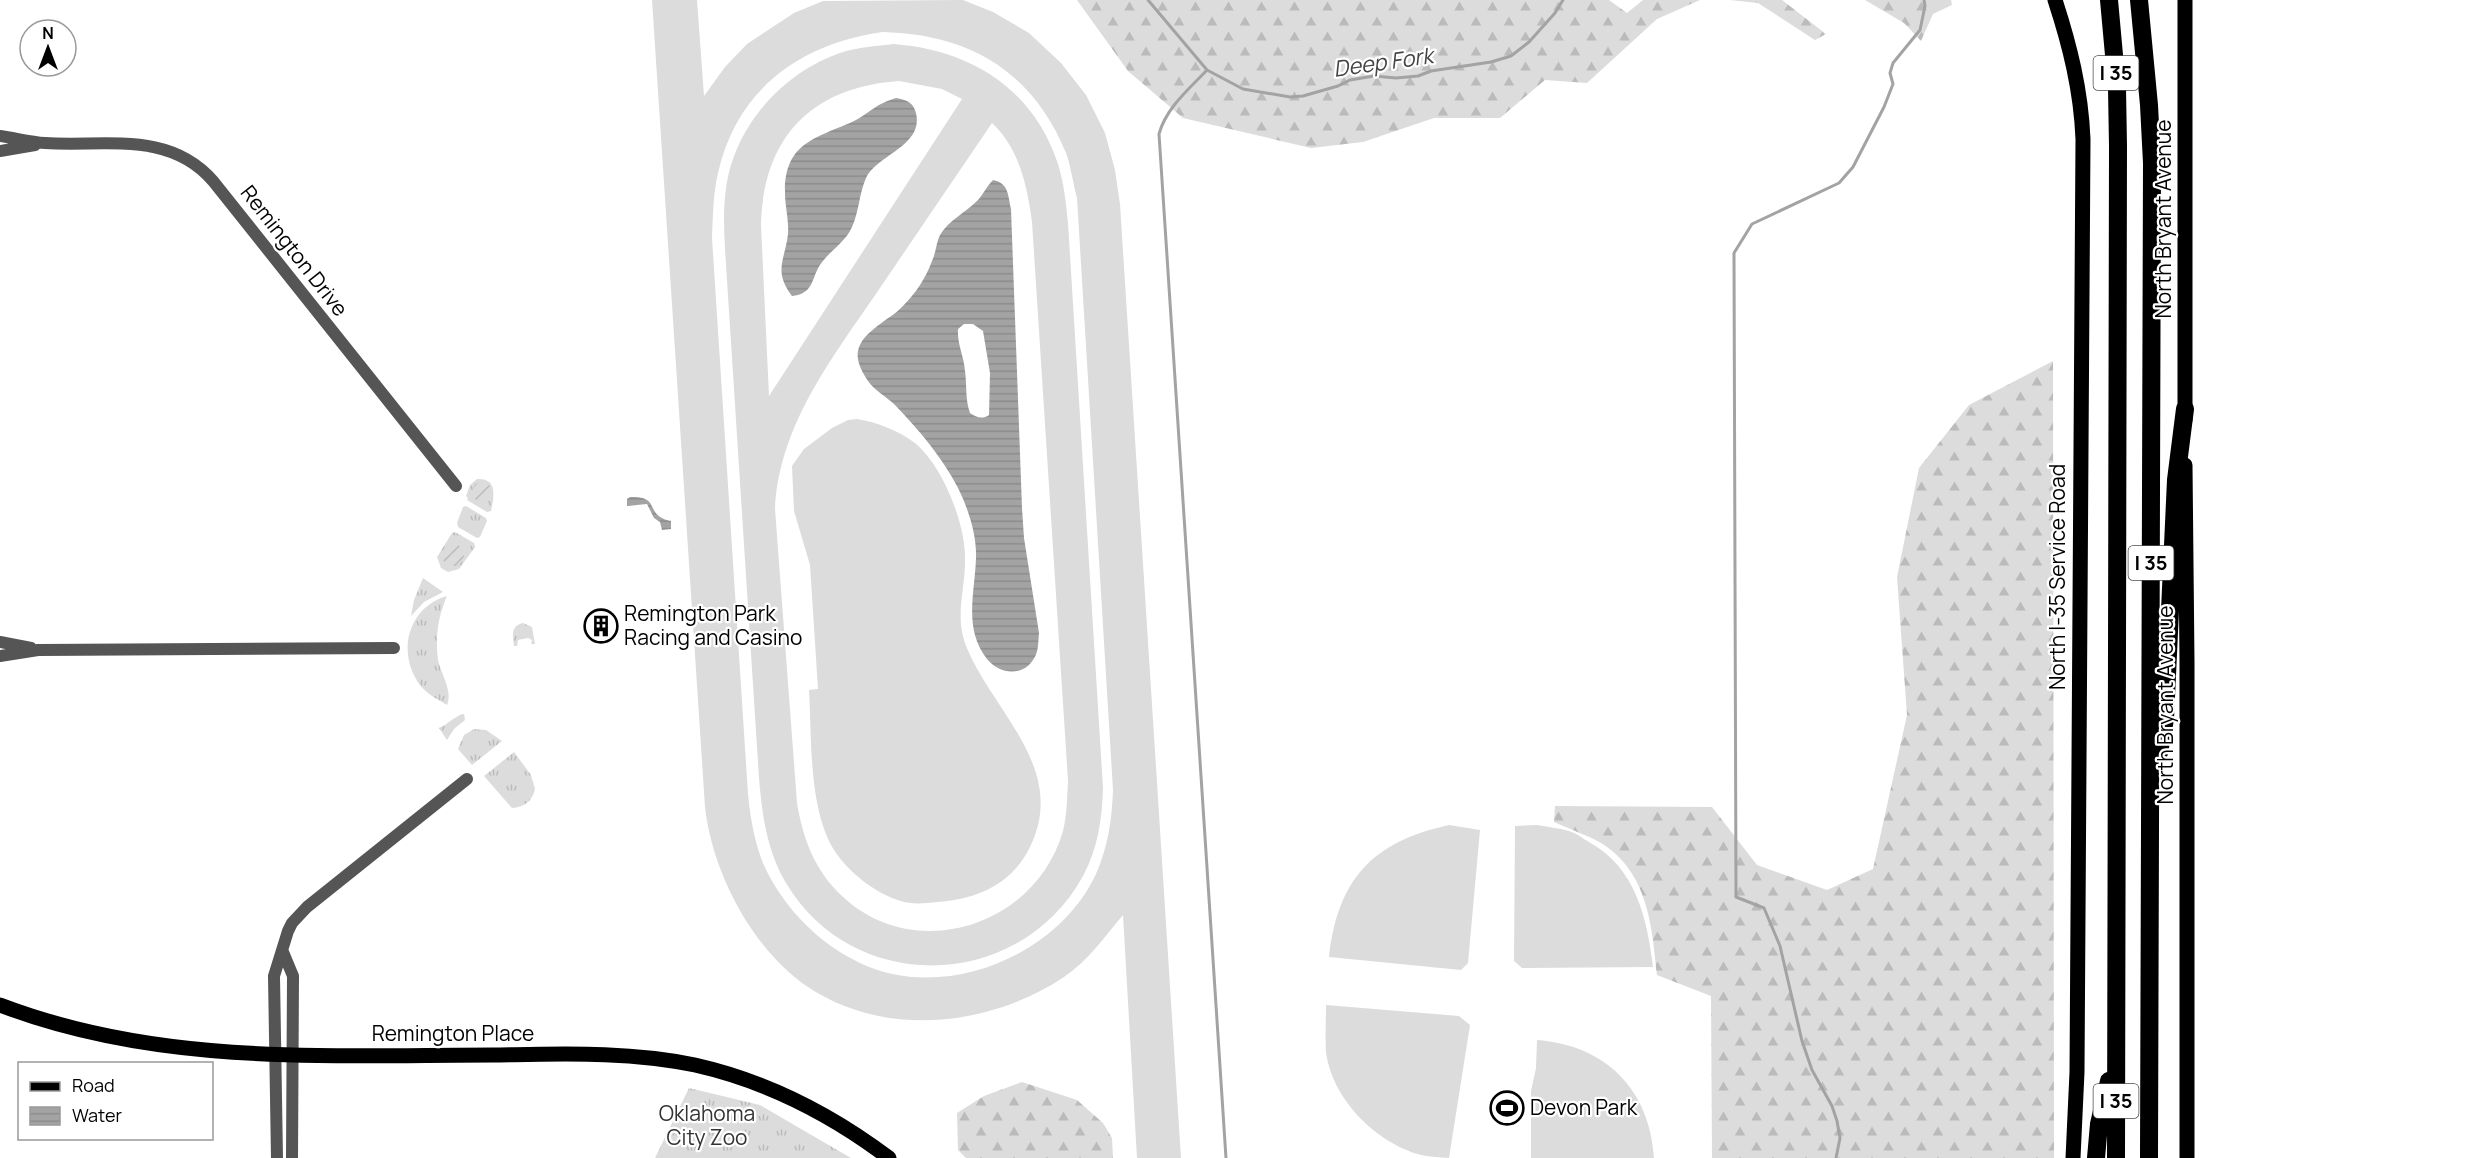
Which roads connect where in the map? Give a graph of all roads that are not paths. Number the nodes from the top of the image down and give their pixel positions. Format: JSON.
{"nodes":[{"id":1,"x":2055,"y":0,"type":"edge"},
{"id":2,"x":2109,"y":0,"type":"edge"},
{"id":3,"x":2139,"y":0,"type":"edge"},
{"id":4,"x":2185,"y":0,"type":"edge"},
{"id":5,"x":0,"y":136,"type":"edge"},
{"id":6,"x":45,"y":143,"type":"junction"},
{"id":7,"x":0,"y":151,"type":"edge"},
{"id":8,"x":2185,"y":409,"type":"junction"},
{"id":9,"x":456,"y":486,"type":"dead end"},
{"id":10,"x":0,"y":642,"type":"edge"},
{"id":11,"x":394,"y":648,"type":"dead end"},
{"id":12,"x":38,"y":650,"type":"junction"},
{"id":13,"x":0,"y":657,"type":"edge"},
{"id":14,"x":467,"y":779,"type":"dead end"},
{"id":15,"x":2150,"y":806,"type":"junction"},
{"id":16,"x":283,"y":951,"type":"junction"},
{"id":17,"x":0,"y":1005,"type":"edge"},
{"id":18,"x":2117,"y":1044,"type":"junction"},
{"id":19,"x":276,"y":1055,"type":"junction"},
{"id":20,"x":293,"y":1056,"type":"junction"},
{"id":21,"x":277,"y":1158,"type":"edge"},
{"id":22,"x":292,"y":1158,"type":"edge"},
{"id":23,"x":889,"y":1158,"type":"edge"},
{"id":24,"x":2073,"y":1158,"type":"edge"},
{"id":25,"x":2096,"y":1158,"type":"edge"},
{"id":26,"x":2116,"y":1158,"type":"edge"},
{"id":27,"x":2149,"y":1158,"type":"edge"},
{"id":28,"x":2187,"y":1158,"type":"edge"}],
"edges":[{"from":1,"to":24,"type":"main road","name":"North I-35 Service Road"},
{"from":2,"to":18,"type":"highway","number":"I 35"},
{"from":3,"to":15,"type":"highway","number":"I 35"},
{"from":4,"to":8,"type":"main road","name":"North Bryant Avenue"},
{"from":5,"to":6,"type":"street","name":"Remington Drive"},
{"from":6,"to":7,"type":"street","name":"Remington Drive"},
{"from":6,"to":9,"type":"street","name":"Remington Drive"},
{"from":8,"to":15,"type":"highway"},
{"from":8,"to":28,"type":"main road","name":"North Bryant Avenue"},
{"from":10,"to":12,"type":"street"},
{"from":11,"to":12,"type":"street"},
{"from":12,"to":13,"type":"street"},
{"from":14,"to":16,"type":"street"},
{"from":15,"to":27,"type":"highway","number":"I 35"},
{"from":16,"to":19,"type":"street"},
{"from":16,"to":20,"type":"street"},
{"from":17,"to":19,"type":"main road","name":"Remington Place"},
{"from":18,"to":25,"type":"highway"},
{"from":18,"to":26,"type":"highway","number":"I 35"},
{"from":19,"to":20,"type":"main road","name":"Remington Place"},
{"from":19,"to":21,"type":"street"},
{"from":20,"to":22,"type":"street"},
{"from":20,"to":23,"type":"main road","name":"Remington Place"}]}
